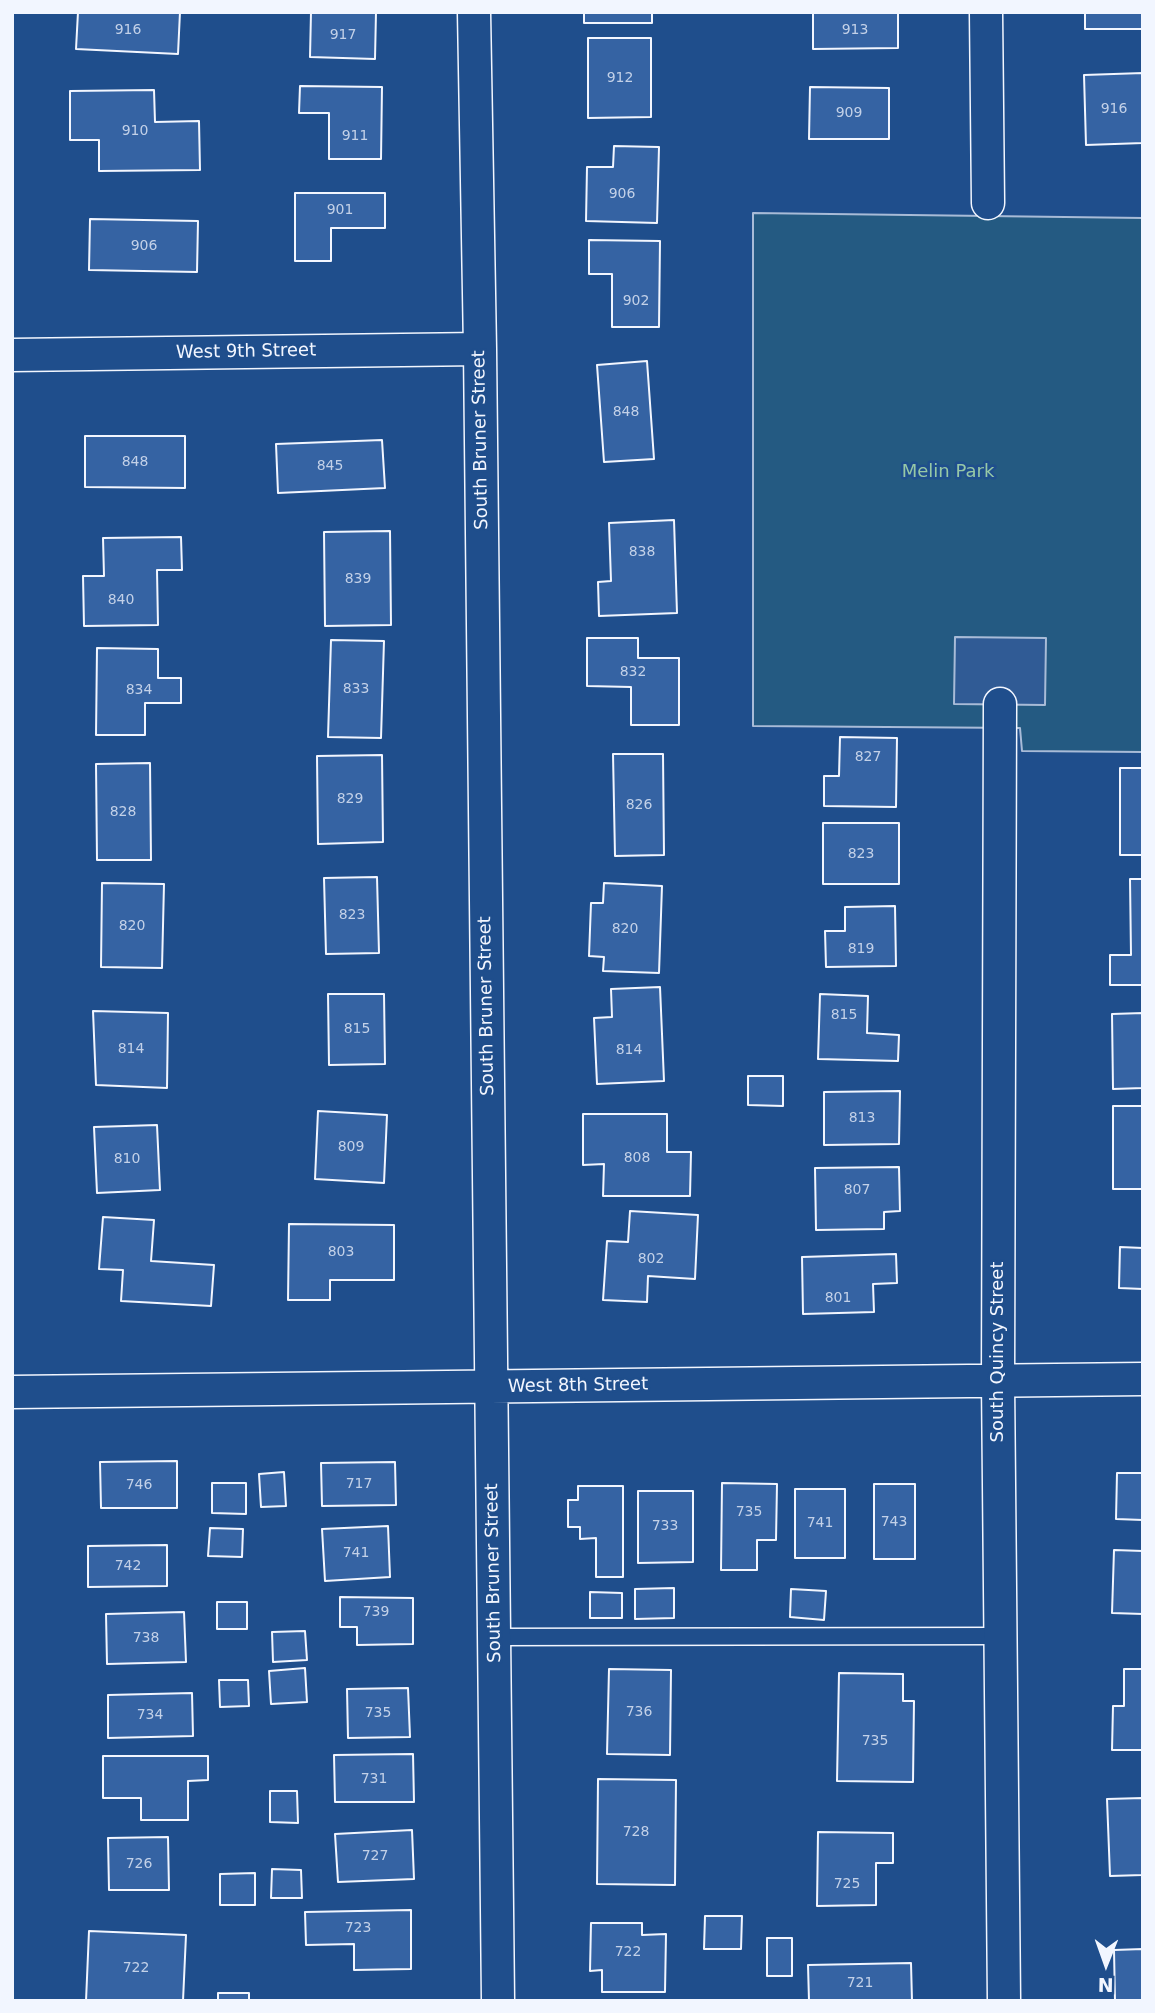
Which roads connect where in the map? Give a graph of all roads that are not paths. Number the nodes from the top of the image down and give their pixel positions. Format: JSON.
{"nodes":[{"id":1,"x":474,"y":12,"type":"edge"},
{"id":2,"x":986,"y":12,"type":"edge"},
{"id":3,"x":988,"y":202,"type":"dead end"},
{"id":4,"x":480,"y":349,"type":"junction"},
{"id":5,"x":12,"y":355,"type":"edge"},
{"id":6,"x":1000,"y":704,"type":"dead end"},
{"id":7,"x":1143,"y":1380,"type":"edge"},
{"id":8,"x":998,"y":1381,"type":"junction"},
{"id":9,"x":491,"y":1387,"type":"junction"},
{"id":10,"x":12,"y":1392,"type":"edge"},
{"id":11,"x":1000,"y":1636,"type":"junction"},
{"id":12,"x":494,"y":1637,"type":"junction"},
{"id":13,"x":498,"y":2001,"type":"edge"},
{"id":14,"x":1004,"y":2001,"type":"edge"}],
"edges":[{"from":1,"to":4,"type":"street","name":"South Bruner Street"},
{"from":2,"to":3,"type":"street"},
{"from":4,"to":5,"type":"street","name":"West 9th Street"},
{"from":4,"to":9,"type":"street","name":"South Bruner Street"},
{"from":6,"to":8,"type":"street","name":"South Quincy Street"},
{"from":7,"to":8,"type":"street","name":"West 8th Street"},
{"from":8,"to":9,"type":"street","name":"West 8th Street"},
{"from":8,"to":11,"type":"street","name":"South Quincy Street"},
{"from":9,"to":10,"type":"street","name":"West 8th Street"},
{"from":9,"to":12,"type":"street","name":"South Bruner Street"},
{"from":11,"to":12,"type":"lane"},
{"from":11,"to":14,"type":"street","name":"South Quincy Street"},
{"from":12,"to":13,"type":"street","name":"South Bruner Street"}]}
